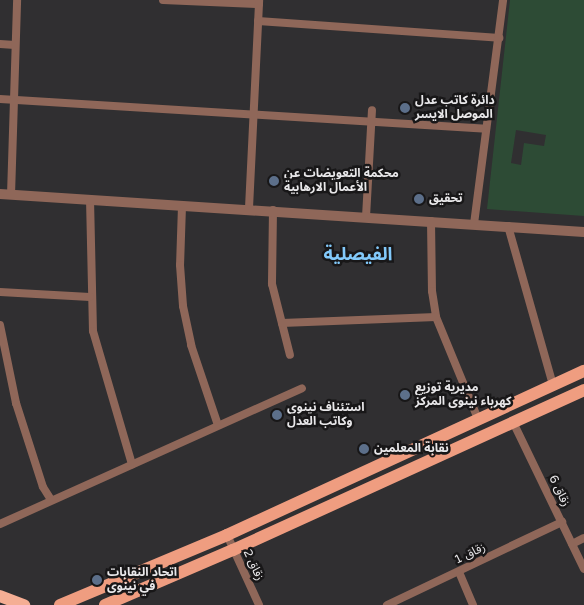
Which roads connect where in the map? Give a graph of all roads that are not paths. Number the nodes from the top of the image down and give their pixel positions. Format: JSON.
{"nodes":[{"id":1,"x":17,"y":0,"type":"edge"},
{"id":2,"x":163,"y":0,"type":"edge"},
{"id":3,"x":503,"y":0,"type":"edge"},
{"id":4,"x":259,"y":2,"type":"edge"},
{"id":5,"x":258,"y":21,"type":"junction"},
{"id":6,"x":499,"y":38,"type":"junction"},
{"id":7,"x":0,"y":44,"type":"edge"},
{"id":8,"x":15,"y":45,"type":"junction"},
{"id":9,"x":0,"y":99,"type":"edge"},
{"id":10,"x":13,"y":100,"type":"junction"},
{"id":11,"x":372,"y":110,"type":"dead end"},
{"id":12,"x":252,"y":114,"type":"junction"},
{"id":13,"x":371,"y":121,"type":"junction"},
{"id":14,"x":486,"y":129,"type":"junction"},
{"id":15,"x":0,"y":194,"type":"edge"},
{"id":16,"x":11,"y":195,"type":"junction"},
{"id":17,"x":90,"y":200,"type":"junction"},
{"id":18,"x":182,"y":206,"type":"junction"},
{"id":19,"x":249,"y":208,"type":"junction"},
{"id":20,"x":273,"y":210,"type":"junction"},
{"id":21,"x":366,"y":217,"type":"junction"},
{"id":22,"x":431,"y":221,"type":"junction"},
{"id":23,"x":474,"y":224,"type":"junction"},
{"id":24,"x":508,"y":226,"type":"junction"},
{"id":25,"x":584,"y":232,"type":"edge"},
{"id":26,"x":0,"y":292,"type":"edge"},
{"id":27,"x":90,"y":297,"type":"junction"},
{"id":28,"x":436,"y":317,"type":"junction"},
{"id":29,"x":282,"y":323,"type":"junction"},
{"id":30,"x":0,"y":325,"type":"edge"},
{"id":31,"x":290,"y":355,"type":"dead end"},
{"id":32,"x":584,"y":371,"type":"edge"},
{"id":33,"x":553,"y":386,"type":"junction"},
{"id":34,"x":302,"y":388,"type":"dead end"},
{"id":35,"x":584,"y":390,"type":"edge"},
{"id":36,"x":478,"y":419,"type":"junction"},
{"id":37,"x":513,"y":422,"type":"junction"},
{"id":38,"x":218,"y":426,"type":"junction"},
{"id":39,"x":132,"y":464,"type":"junction"},
{"id":40,"x":51,"y":500,"type":"junction"},
{"id":41,"x":562,"y":522,"type":"junction"},
{"id":42,"x":0,"y":524,"type":"edge"},
{"id":43,"x":226,"y":535,"type":"junction"},
{"id":44,"x":584,"y":538,"type":"edge"},
{"id":45,"x":572,"y":544,"type":"junction"},
{"id":46,"x":233,"y":550,"type":"junction"},
{"id":47,"x":584,"y":569,"type":"edge"},
{"id":48,"x":459,"y":572,"type":"junction"},
{"id":49,"x":0,"y":596,"type":"edge"},
{"id":50,"x":24,"y":605,"type":"edge"},
{"id":51,"x":60,"y":605,"type":"edge"},
{"id":52,"x":105,"y":605,"type":"edge"},
{"id":53,"x":259,"y":605,"type":"edge"},
{"id":54,"x":387,"y":605,"type":"edge"},
{"id":55,"x":473,"y":605,"type":"edge"}],
"edges":[{"from":1,"to":8,"type":"street"},
{"from":2,"to":4,"type":"street"},
{"from":3,"to":6,"type":"street"},
{"from":4,"to":5,"type":"street"},
{"from":5,"to":6,"type":"street"},
{"from":5,"to":12,"type":"street"},
{"from":6,"to":14,"type":"street"},
{"from":7,"to":8,"type":"street"},
{"from":8,"to":10,"type":"street"},
{"from":9,"to":10,"type":"street"},
{"from":10,"to":12,"type":"street"},
{"from":10,"to":16,"type":"street"},
{"from":11,"to":13,"type":"street"},
{"from":12,"to":13,"type":"street"},
{"from":12,"to":19,"type":"street"},
{"from":13,"to":14,"type":"street"},
{"from":13,"to":21,"type":"street"},
{"from":14,"to":23,"type":"street"},
{"from":15,"to":16,"type":"street"},
{"from":16,"to":17,"type":"street"},
{"from":17,"to":18,"type":"street"},
{"from":17,"to":27,"type":"street"},
{"from":18,"to":19,"type":"street"},
{"from":18,"to":38,"type":"street"},
{"from":19,"to":20,"type":"street"},
{"from":20,"to":21,"type":"street"},
{"from":20,"to":29,"type":"street"},
{"from":21,"to":22,"type":"street"},
{"from":22,"to":23,"type":"street"},
{"from":22,"to":28,"type":"street"},
{"from":23,"to":24,"type":"street"},
{"from":24,"to":25,"type":"street"},
{"from":24,"to":33,"type":"street"},
{"from":26,"to":27,"type":"street"},
{"from":27,"to":39,"type":"street"},
{"from":28,"to":29,"type":"street"},
{"from":28,"to":36,"type":"street"},
{"from":29,"to":31,"type":"street"},
{"from":30,"to":40,"type":"street"},
{"from":32,"to":33,"type":"main road"},
{"from":33,"to":36,"type":"main road"},
{"from":34,"to":38,"type":"street"},
{"from":35,"to":37,"type":"main road"},
{"from":36,"to":43,"type":"main road"},
{"from":37,"to":41,"type":"street","name":"زقاق 6"},
{"from":37,"to":46,"type":"main road"},
{"from":38,"to":39,"type":"street"},
{"from":39,"to":40,"type":"street"},
{"from":40,"to":42,"type":"street"},
{"from":41,"to":45,"type":"street","name":"زقاق 6"},
{"from":41,"to":48,"type":"street","name":"زقاق 1"},
{"from":43,"to":46,"type":"street","name":"زقاق 2"},
{"from":43,"to":51,"type":"main road"},
{"from":44,"to":45,"type":"street"},
{"from":45,"to":47,"type":"street","name":"زقاق 6"},
{"from":46,"to":52,"type":"main road"},
{"from":46,"to":53,"type":"street","name":"زقاق 2"},
{"from":48,"to":54,"type":"street","name":"زقاق 1"},
{"from":48,"to":55,"type":"street"},
{"from":49,"to":50,"type":"highway"}]}
